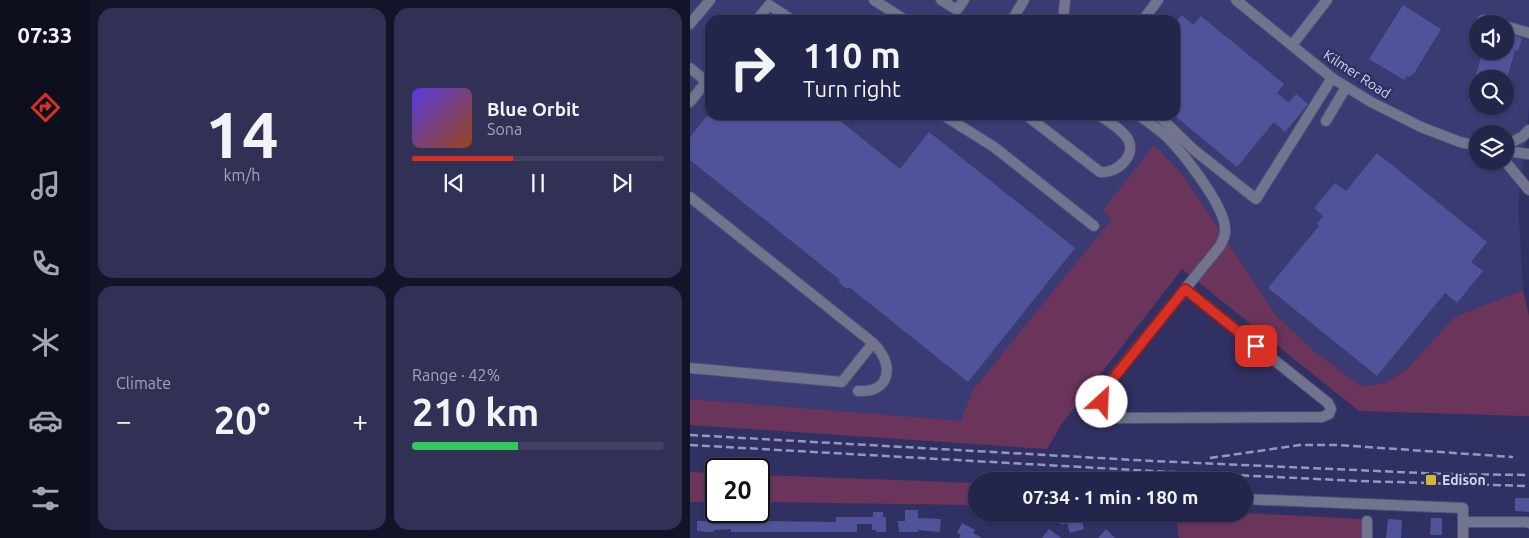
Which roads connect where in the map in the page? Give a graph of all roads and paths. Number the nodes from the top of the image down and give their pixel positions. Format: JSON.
{"nodes":[{"id":1,"x":710,"y":0,"type":"edge"},
{"id":2,"x":874,"y":0,"type":"edge"},
{"id":3,"x":941,"y":0,"type":"edge"},
{"id":4,"x":964,"y":0,"type":"edge"},
{"id":5,"x":1024,"y":0,"type":"edge"},
{"id":6,"x":1065,"y":0,"type":"edge"},
{"id":7,"x":1158,"y":0,"type":"edge"},
{"id":8,"x":1236,"y":0,"type":"edge"},
{"id":9,"x":1327,"y":0,"type":"edge"},
{"id":10,"x":761,"y":15,"type":"edge"},
{"id":11,"x":784,"y":15,"type":"edge"},
{"id":12,"x":897,"y":15,"type":"edge"},
{"id":13,"x":1015,"y":15,"type":"edge"},
{"id":14,"x":1064,"y":15,"type":"edge"},
{"id":15,"x":1147,"y":15,"type":"edge"},
{"id":16,"x":690,"y":24,"type":"edge"},
{"id":17,"x":1514,"y":29,"type":"edge"},
{"id":18,"x":1529,"y":33,"type":"edge"},
{"id":19,"x":1292,"y":45,"type":"junction"},
{"id":20,"x":690,"y":68,"type":"edge"},
{"id":21,"x":705,"y":77,"type":"edge"},
{"id":22,"x":1332,"y":78,"type":"junction"},
{"id":23,"x":705,"y":83,"type":"edge"},
{"id":24,"x":1346,"y":87,"type":"junction"},
{"id":25,"x":690,"y":102,"type":"edge"},
{"id":26,"x":951,"y":120,"type":"edge"},
{"id":27,"x":1032,"y":120,"type":"edge"},
{"id":28,"x":1105,"y":120,"type":"edge"},
{"id":29,"x":1145,"y":120,"type":"edge"},
{"id":30,"x":1163,"y":120,"type":"edge"},
{"id":31,"x":1326,"y":121,"type":"dead end"},
{"id":32,"x":1529,"y":130,"type":"edge"},
{"id":33,"x":1514,"y":141,"type":"edge"},
{"id":34,"x":1469,"y":144,"type":"edge"},
{"id":35,"x":1514,"y":152,"type":"edge"},
{"id":36,"x":1529,"y":154,"type":"edge"},
{"id":37,"x":1512,"y":170,"type":"edge"},
{"id":38,"x":1529,"y":190,"type":"edge"},
{"id":39,"x":690,"y":197,"type":"edge"},
{"id":40,"x":1094,"y":226,"type":"dead end"},
{"id":41,"x":1185,"y":289,"type":"junction"},
{"id":42,"x":873,"y":343,"type":"junction"},
{"id":43,"x":690,"y":368,"type":"edge"},
{"id":44,"x":858,"y":391,"type":"dead end"},
{"id":45,"x":1253,"y":499,"type":"edge"},
{"id":46,"x":1367,"y":521,"type":"dead end"},
{"id":47,"x":1463,"y":522,"type":"junction"},
{"id":48,"x":1529,"y":523,"type":"edge"},
{"id":49,"x":1367,"y":538,"type":"edge"},
{"id":50,"x":1463,"y":538,"type":"edge"}],
"edges":[{"from":1,"to":16,"type":"street"},
{"from":2,"to":12,"type":"street"},
{"from":3,"to":4,"type":"street"},
{"from":5,"to":13,"type":"street"},
{"from":6,"to":14,"type":"street"},
{"from":7,"to":15,"type":"street"},
{"from":8,"to":19,"type":"street","name":"Kilmer Road"},
{"from":9,"to":19,"type":"street"},
{"from":10,"to":11,"type":"street"},
{"from":17,"to":18,"type":"street"},
{"from":19,"to":22,"type":"street","name":"Kilmer Road"},
{"from":20,"to":21,"type":"street"},
{"from":22,"to":24,"type":"street","name":"Kilmer Road"},
{"from":22,"to":30,"type":"street"},
{"from":23,"to":25,"type":"street"},
{"from":24,"to":31,"type":"street"},
{"from":24,"to":34,"type":"street","name":"Kilmer Road"},
{"from":26,"to":40,"type":"street"},
{"from":27,"to":28,"type":"street"},
{"from":29,"to":41,"type":"street"},
{"from":32,"to":33,"type":"street"},
{"from":35,"to":36,"type":"street"},
{"from":37,"to":38,"type":"street"},
{"from":39,"to":42,"type":"street"},
{"from":41,"to":41,"type":"street"},
{"from":42,"to":43,"type":"street"},
{"from":42,"to":44,"type":"street"},
{"from":45,"to":47,"type":"street"},
{"from":46,"to":49,"type":"street"},
{"from":47,"to":48,"type":"street"},
{"from":47,"to":50,"type":"street"}]}
